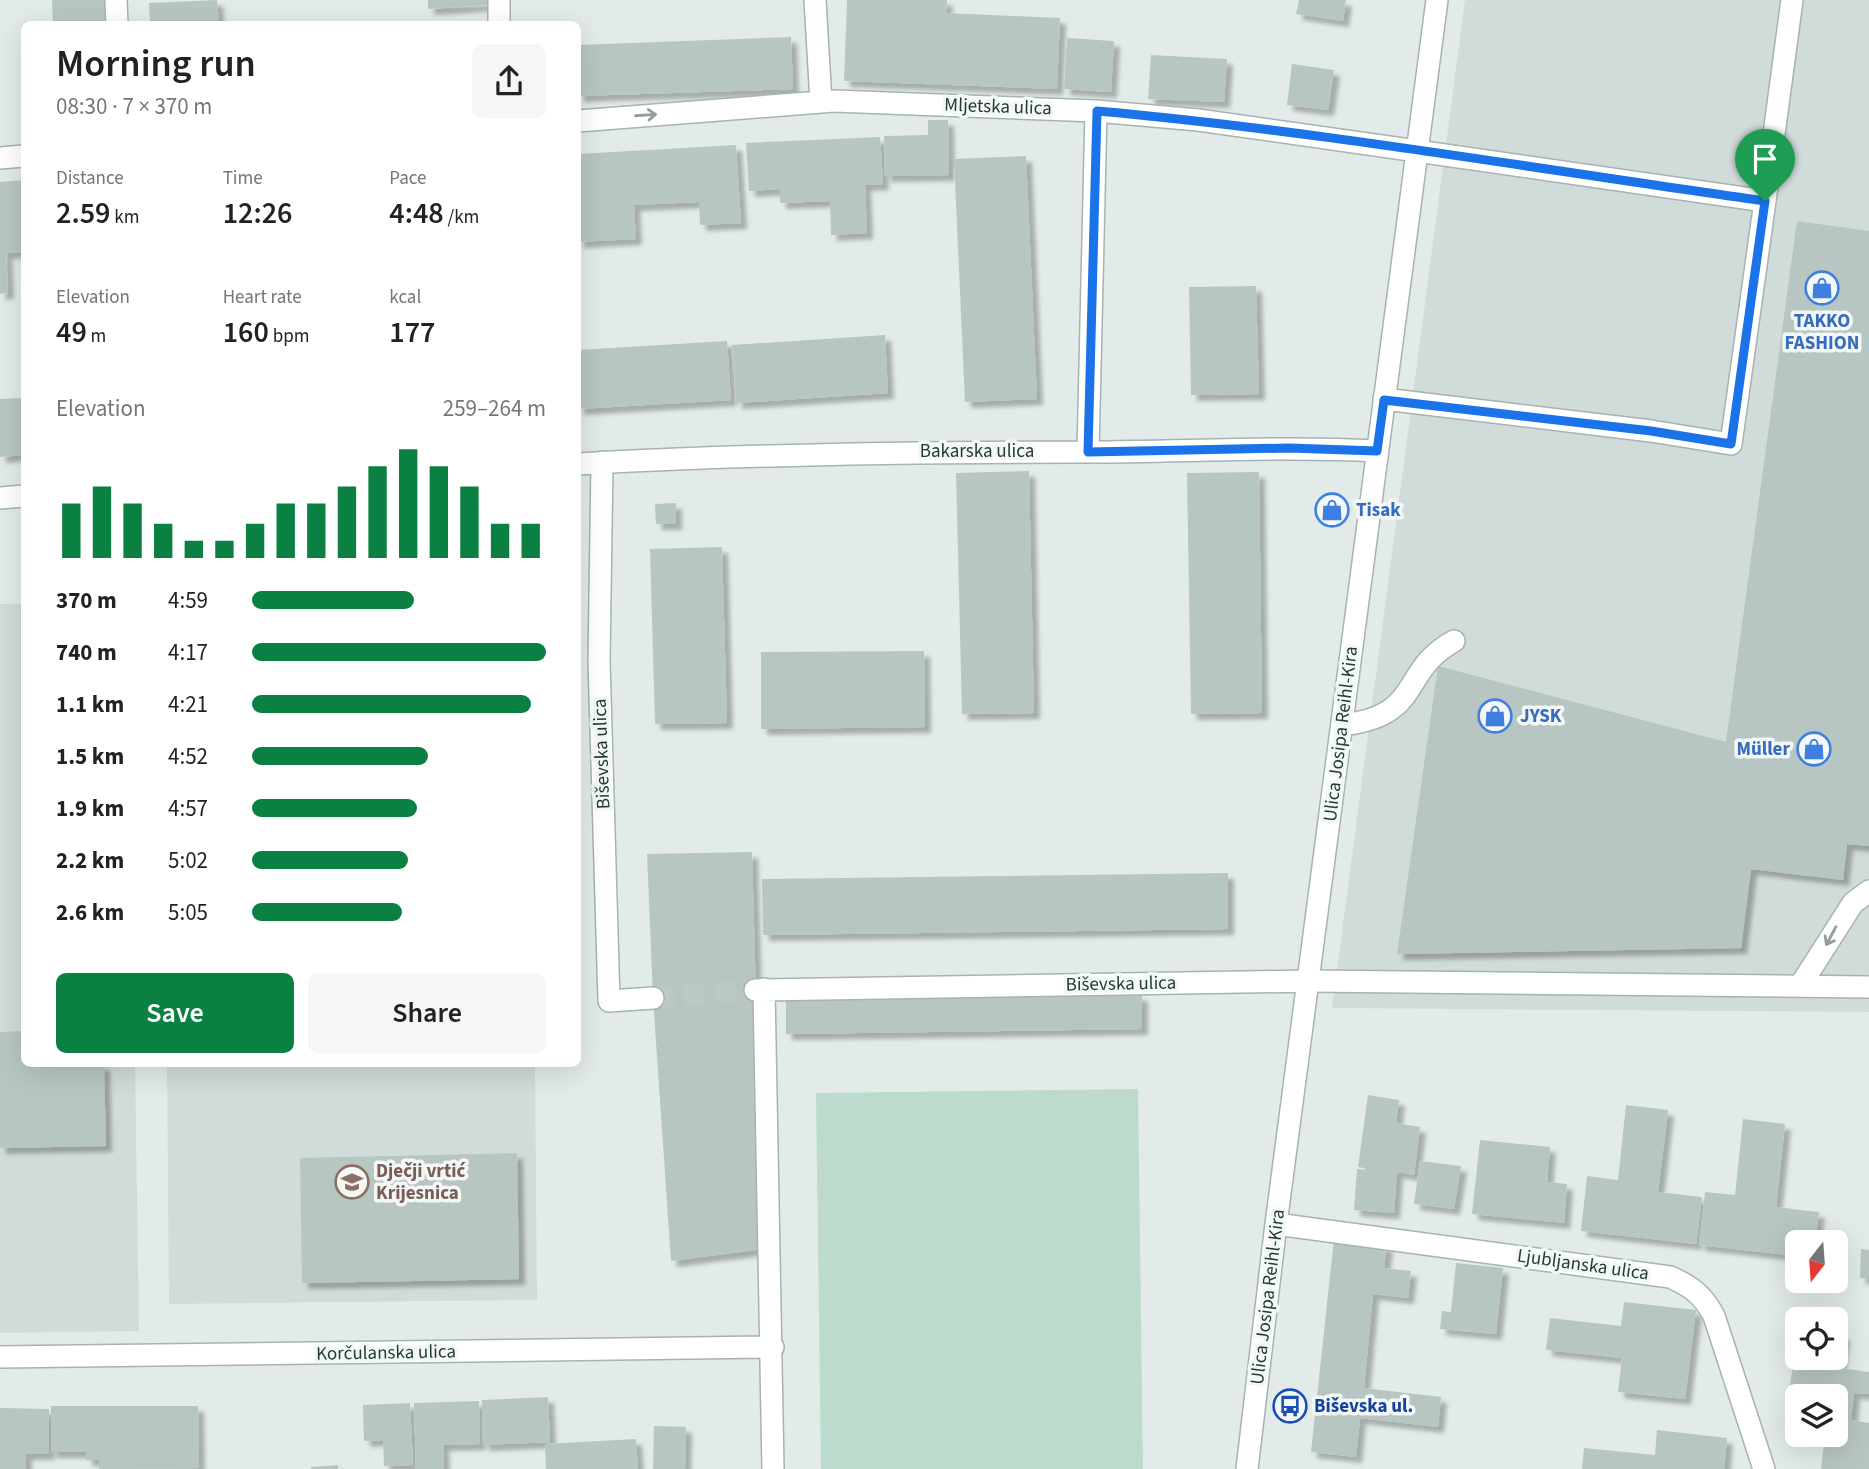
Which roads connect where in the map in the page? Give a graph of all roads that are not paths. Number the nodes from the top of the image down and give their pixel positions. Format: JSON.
{"nodes":[{"id":1,"x":116,"y":0,"type":"edge"},
{"id":2,"x":499,"y":0,"type":"edge"},
{"id":3,"x":815,"y":0,"type":"edge"},
{"id":4,"x":1437,"y":0,"type":"edge"},
{"id":5,"x":1792,"y":0,"type":"edge"},
{"id":6,"x":117,"y":21,"type":"edge"},
{"id":7,"x":499,"y":21,"type":"edge"},
{"id":8,"x":821,"y":102,"type":"junction"},
{"id":9,"x":1097,"y":111,"type":"junction"},
{"id":10,"x":581,"y":121,"type":"edge"},
{"id":11,"x":1417,"y":151,"type":"junction"},
{"id":12,"x":21,"y":156,"type":"edge"},
{"id":13,"x":0,"y":158,"type":"edge"},
{"id":14,"x":1765,"y":201,"type":"junction"},
{"id":15,"x":1384,"y":400,"type":"junction"},
{"id":16,"x":1377,"y":451,"type":"junction"},
{"id":17,"x":1088,"y":452,"type":"junction"},
{"id":18,"x":602,"y":462,"type":"junction"},
{"id":19,"x":581,"y":464,"type":"edge"},
{"id":20,"x":21,"y":496,"type":"edge"},
{"id":21,"x":0,"y":498,"type":"edge"},
{"id":22,"x":1454,"y":641,"type":"dead end"},
{"id":23,"x":1342,"y":725,"type":"junction"},
{"id":24,"x":1869,"y":891,"type":"edge"},
{"id":25,"x":1309,"y":981,"type":"junction"},
{"id":26,"x":1800,"y":986,"type":"junction"},
{"id":27,"x":1869,"y":987,"type":"edge"},
{"id":28,"x":653,"y":998,"type":"tunnel mouth"},
{"id":29,"x":1276,"y":1224,"type":"junction"},
{"id":30,"x":773,"y":1347,"type":"junction"},
{"id":31,"x":0,"y":1357,"type":"edge"},
{"id":32,"x":773,"y":1469,"type":"edge"},
{"id":33,"x":1247,"y":1469,"type":"edge"},
{"id":34,"x":1764,"y":1469,"type":"edge"}],
"edges":[{"from":1,"to":6,"type":"street"},
{"from":2,"to":7,"type":"street"},
{"from":3,"to":8,"type":"street"},
{"from":4,"to":11,"type":"street","name":"Ulica Josipa Reihl-Kira"},
{"from":5,"to":14,"type":"street"},
{"from":8,"to":9,"type":"street","name":"Mljetska ulica"},
{"from":10,"to":8,"type":"street","name":"Mljetska ulica","one_way":true},
{"from":9,"to":11,"type":"street","name":"Mljetska ulica"},
{"from":9,"to":17,"type":"street"},
{"from":11,"to":14,"type":"street","name":"Mljetska ulica"},
{"from":11,"to":15,"type":"street","name":"Ulica Josipa Reihl-Kira"},
{"from":12,"to":13,"type":"street"},
{"from":14,"to":15,"type":"street"},
{"from":15,"to":16,"type":"street","name":"Ulica Josipa Reihl-Kira"},
{"from":16,"to":17,"type":"street","name":"Bakarska ulica"},
{"from":16,"to":23,"type":"street","name":"Ulica Josipa Reihl-Kira"},
{"from":17,"to":18,"type":"street","name":"Bakarska ulica"},
{"from":18,"to":19,"type":"street","name":"Bakarska ulica"},
{"from":18,"to":28,"type":"street","name":"Biševska ulica"},
{"from":20,"to":21,"type":"street"},
{"from":22,"to":23,"type":"street"},
{"from":23,"to":25,"type":"street","name":"Ulica Josipa Reihl-Kira"},
{"from":24,"to":26,"type":"street","one_way":true},
{"from":25,"to":26,"type":"street","name":"Biševska ulica"},
{"from":25,"to":29,"type":"street","name":"Ulica Josipa Reihl-Kira"},
{"from":25,"to":30,"type":"street","name":"Biševska ulica"},
{"from":26,"to":27,"type":"street","name":"Biševska ulica"},
{"from":29,"to":33,"type":"street","name":"Ulica Josipa Reihl-Kira"},
{"from":29,"to":34,"type":"street","name":"Ljubljanska ulica"},
{"from":30,"to":31,"type":"street","name":"Korčulanska ulica"},
{"from":30,"to":32,"type":"street","name":"Biševska ulica"}]}
